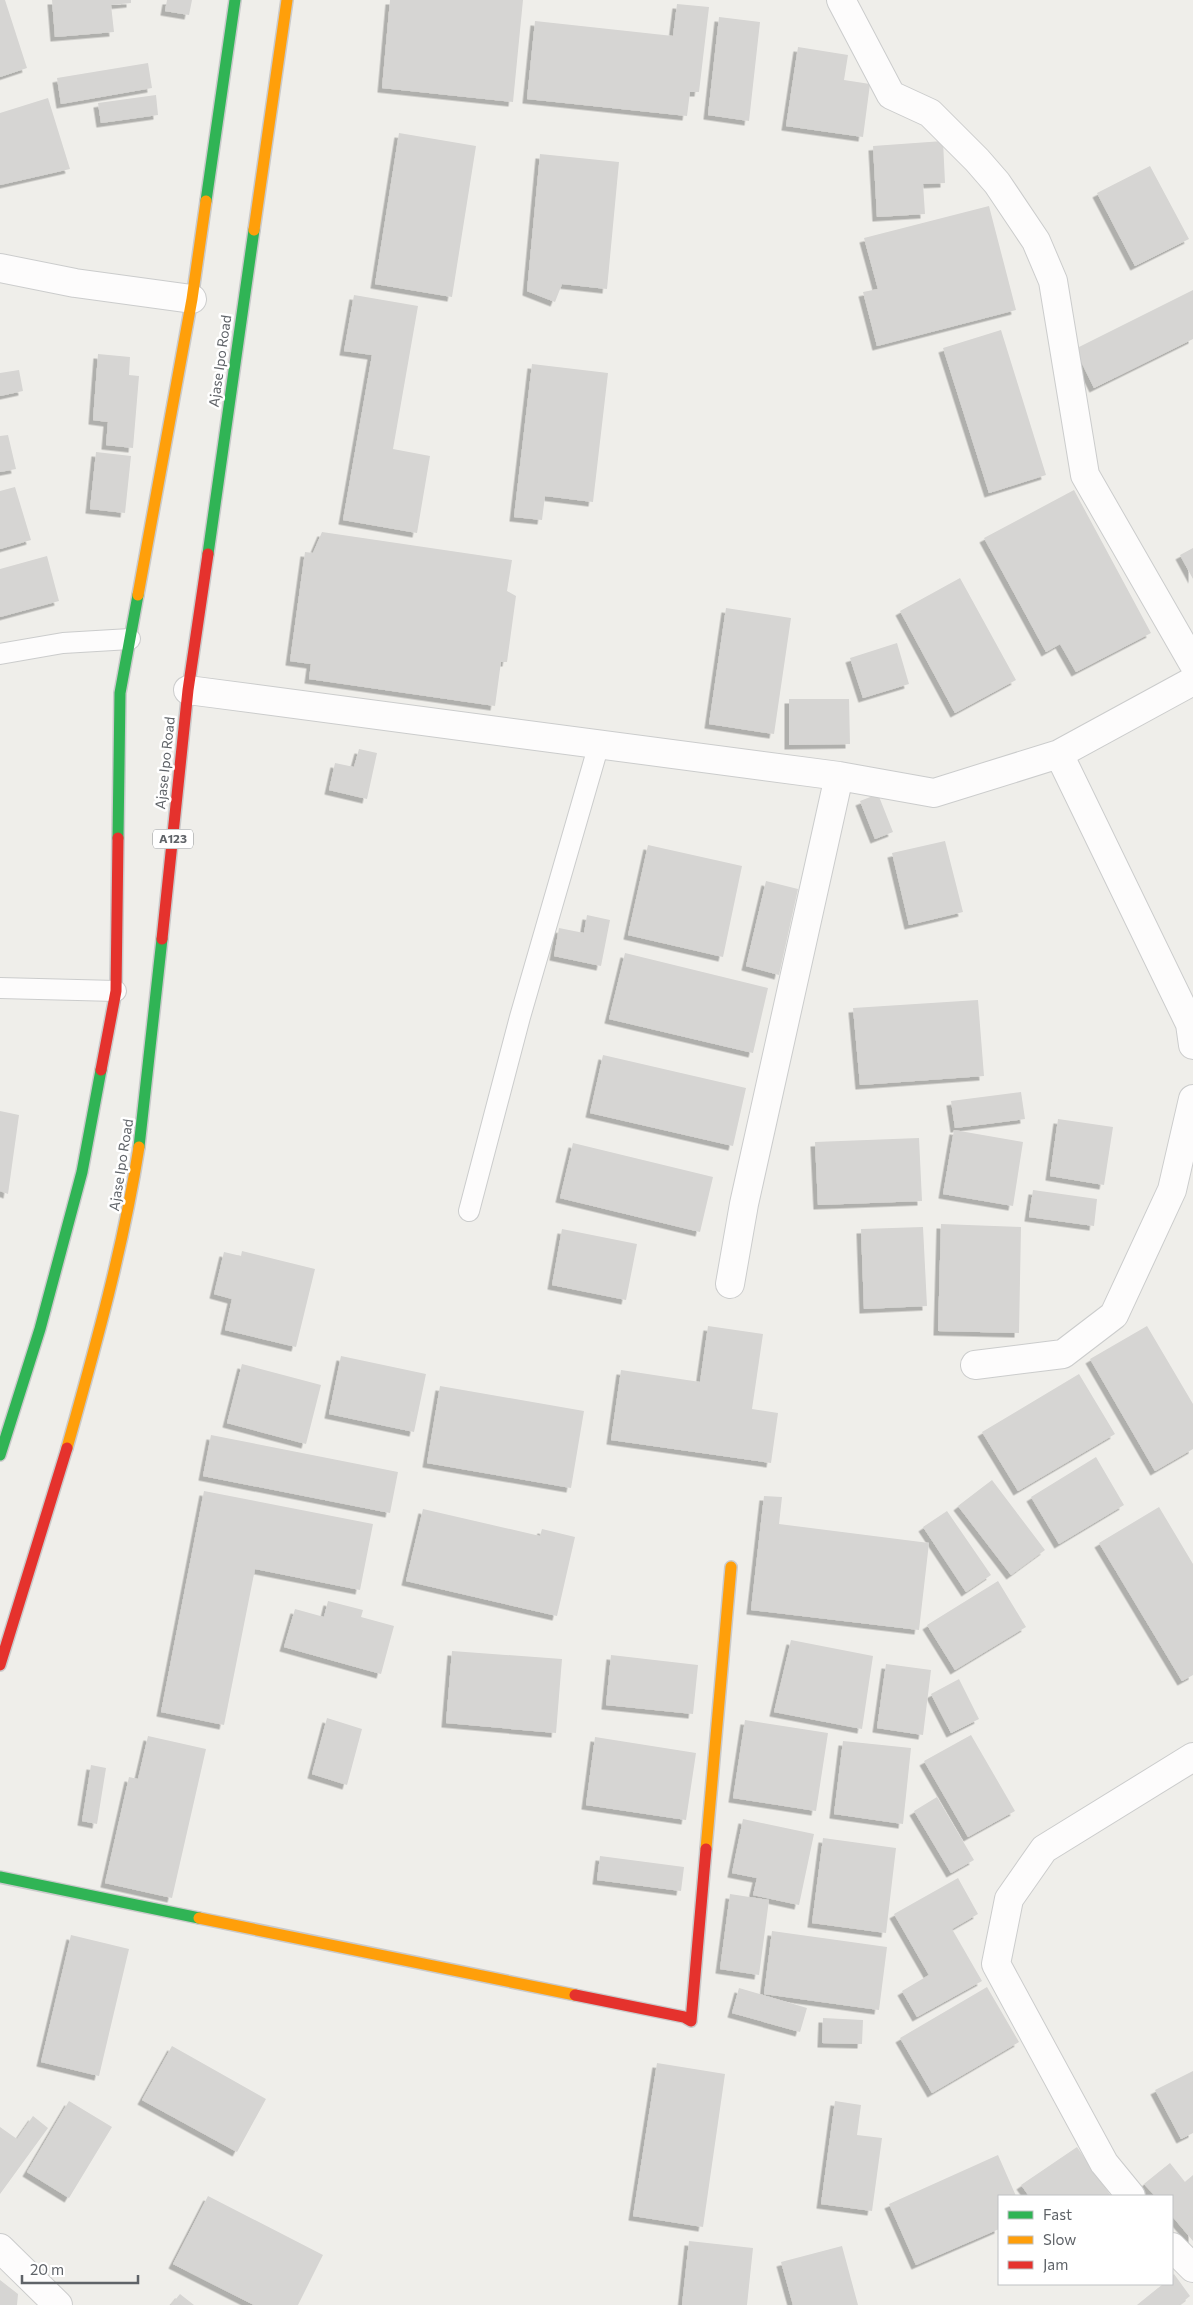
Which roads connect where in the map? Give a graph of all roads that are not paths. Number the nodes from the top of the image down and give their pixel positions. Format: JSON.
{"nodes":[{"id":1,"x":235,"y":0,"type":"edge"},
{"id":2,"x":287,"y":0,"type":"edge"},
{"id":3,"x":841,"y":0,"type":"edge"},
{"id":4,"x":0,"y":268,"type":"edge"},
{"id":5,"x":192,"y":299,"type":"junction"},
{"id":6,"x":130,"y":639,"type":"junction"},
{"id":7,"x":0,"y":654,"type":"edge"},
{"id":8,"x":1193,"y":663,"type":"edge"},
{"id":9,"x":1193,"y":681,"type":"edge"},
{"id":10,"x":188,"y":690,"type":"junction"},
{"id":11,"x":598,"y":744,"type":"junction"},
{"id":12,"x":1059,"y":754,"type":"junction"},
{"id":13,"x":839,"y":776,"type":"junction"},
{"id":14,"x":0,"y":988,"type":"edge"},
{"id":15,"x":116,"y":992,"type":"junction"},
{"id":16,"x":1193,"y":1045,"type":"edge"},
{"id":17,"x":1193,"y":1099,"type":"edge"},
{"id":18,"x":469,"y":1211,"type":"dead end"},
{"id":19,"x":730,"y":1284,"type":"dead end"},
{"id":20,"x":975,"y":1365,"type":"dead end"},
{"id":21,"x":0,"y":1456,"type":"edge"},
{"id":22,"x":731,"y":1567,"type":"dead end"},
{"id":23,"x":0,"y":1665,"type":"edge"},
{"id":24,"x":1193,"y":1757,"type":"edge"},
{"id":25,"x":0,"y":1877,"type":"edge"},
{"id":26,"x":1130,"y":2195,"type":"edge"},
{"id":27,"x":0,"y":2248,"type":"edge"},
{"id":28,"x":1173,"y":2248,"type":"edge"},
{"id":29,"x":1193,"y":2268,"type":"edge"},
{"id":30,"x":58,"y":2305,"type":"edge"}],
"edges":[{"from":1,"to":5,"type":"main road"},
{"from":2,"to":10,"type":"main road","name":"Ajase Ipo Road","number":"A123"},
{"from":3,"to":8,"type":"street"},
{"from":4,"to":5,"type":"street"},
{"from":5,"to":6,"type":"main road"},
{"from":6,"to":7,"type":"lane"},
{"from":6,"to":15,"type":"main road"},
{"from":9,"to":12,"type":"street"},
{"from":10,"to":11,"type":"street"},
{"from":10,"to":23,"type":"main road","name":"Ajase Ipo Road","number":"A123"},
{"from":11,"to":13,"type":"street"},
{"from":11,"to":18,"type":"lane"},
{"from":12,"to":13,"type":"street"},
{"from":12,"to":16,"type":"street"},
{"from":13,"to":19,"type":"street"},
{"from":14,"to":15,"type":"lane"},
{"from":15,"to":21,"type":"main road"},
{"from":17,"to":20,"type":"street"},
{"from":22,"to":25,"type":"main road"},
{"from":24,"to":26,"type":"street"},
{"from":27,"to":30,"type":"street"},
{"from":28,"to":29,"type":"street"}]}
